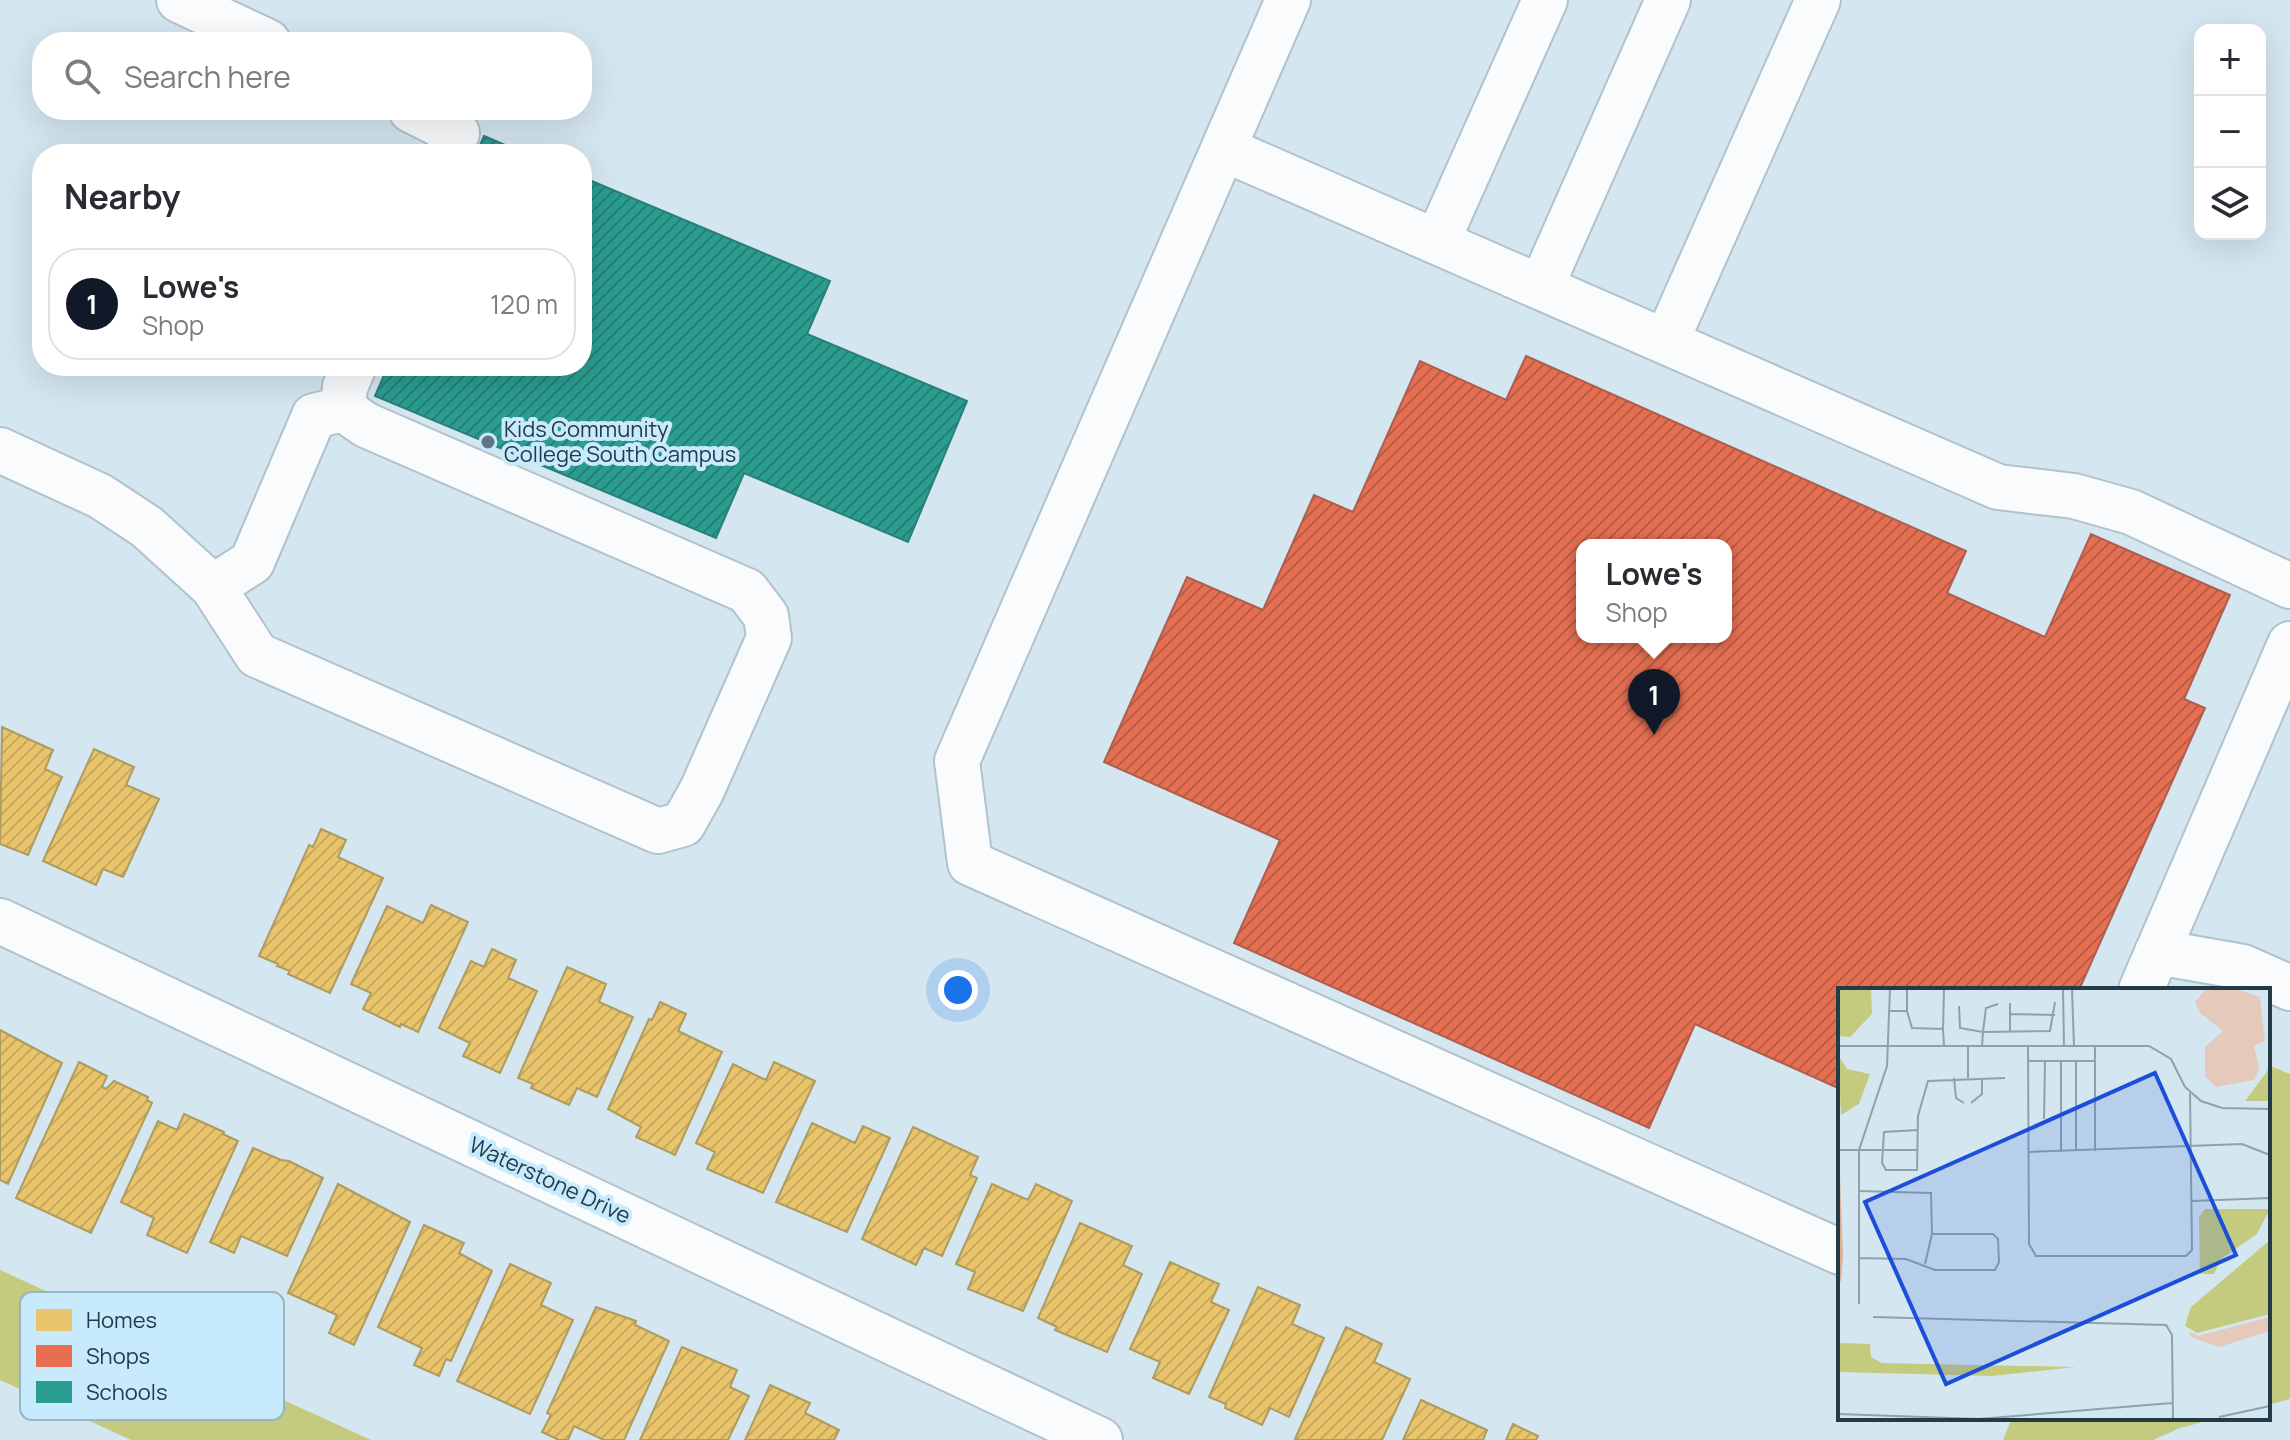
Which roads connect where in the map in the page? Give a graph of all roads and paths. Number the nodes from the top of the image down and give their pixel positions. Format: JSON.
{"nodes":[{"id":1,"x":179,"y":0,"type":"edge"},
{"id":2,"x":1288,"y":0,"type":"edge"},
{"id":3,"x":1545,"y":0,"type":"edge"},
{"id":4,"x":1668,"y":0,"type":"edge"},
{"id":5,"x":1818,"y":0,"type":"edge"},
{"id":6,"x":247,"y":32,"type":"edge"},
{"id":7,"x":431,"y":120,"type":"edge"},
{"id":8,"x":452,"y":144,"type":"edge"},
{"id":9,"x":1224,"y":149,"type":"junction"},
{"id":10,"x":1437,"y":242,"type":"junction"},
{"id":11,"x":1541,"y":287,"type":"junction"},
{"id":12,"x":1666,"y":342,"type":"junction"},
{"id":13,"x":350,"y":376,"type":"edge"},
{"id":14,"x":343,"y":409,"type":"junction"},
{"id":15,"x":0,"y":450,"type":"edge"},
{"id":16,"x":2290,"y":586,"type":"edge"},
{"id":17,"x":213,"y":587,"type":"junction"},
{"id":18,"x":2290,"y":644,"type":"edge"},
{"id":19,"x":0,"y":921,"type":"edge"},
{"id":20,"x":2149,"y":971,"type":"edge"},
{"id":21,"x":2290,"y":988,"type":"edge"},
{"id":22,"x":1838,"y":1251,"type":"edge"},
{"id":23,"x":1100,"y":1440,"type":"edge"}],
"edges":[{"from":1,"to":6,"type":"street"},
{"from":2,"to":9,"type":"street"},
{"from":3,"to":10,"type":"street"},
{"from":4,"to":11,"type":"street"},
{"from":5,"to":12,"type":"street"},
{"from":7,"to":8,"type":"street"},
{"from":9,"to":10,"type":"street"},
{"from":9,"to":22,"type":"street"},
{"from":10,"to":11,"type":"street"},
{"from":11,"to":12,"type":"street"},
{"from":12,"to":16,"type":"street"},
{"from":13,"to":14,"type":"street"},
{"from":14,"to":17,"type":"street"},
{"from":14,"to":17,"type":"street"},
{"from":15,"to":17,"type":"street"},
{"from":18,"to":20,"type":"street"},
{"from":19,"to":23,"type":"street","name":"Waterstone Drive"},
{"from":20,"to":21,"type":"street"}]}
